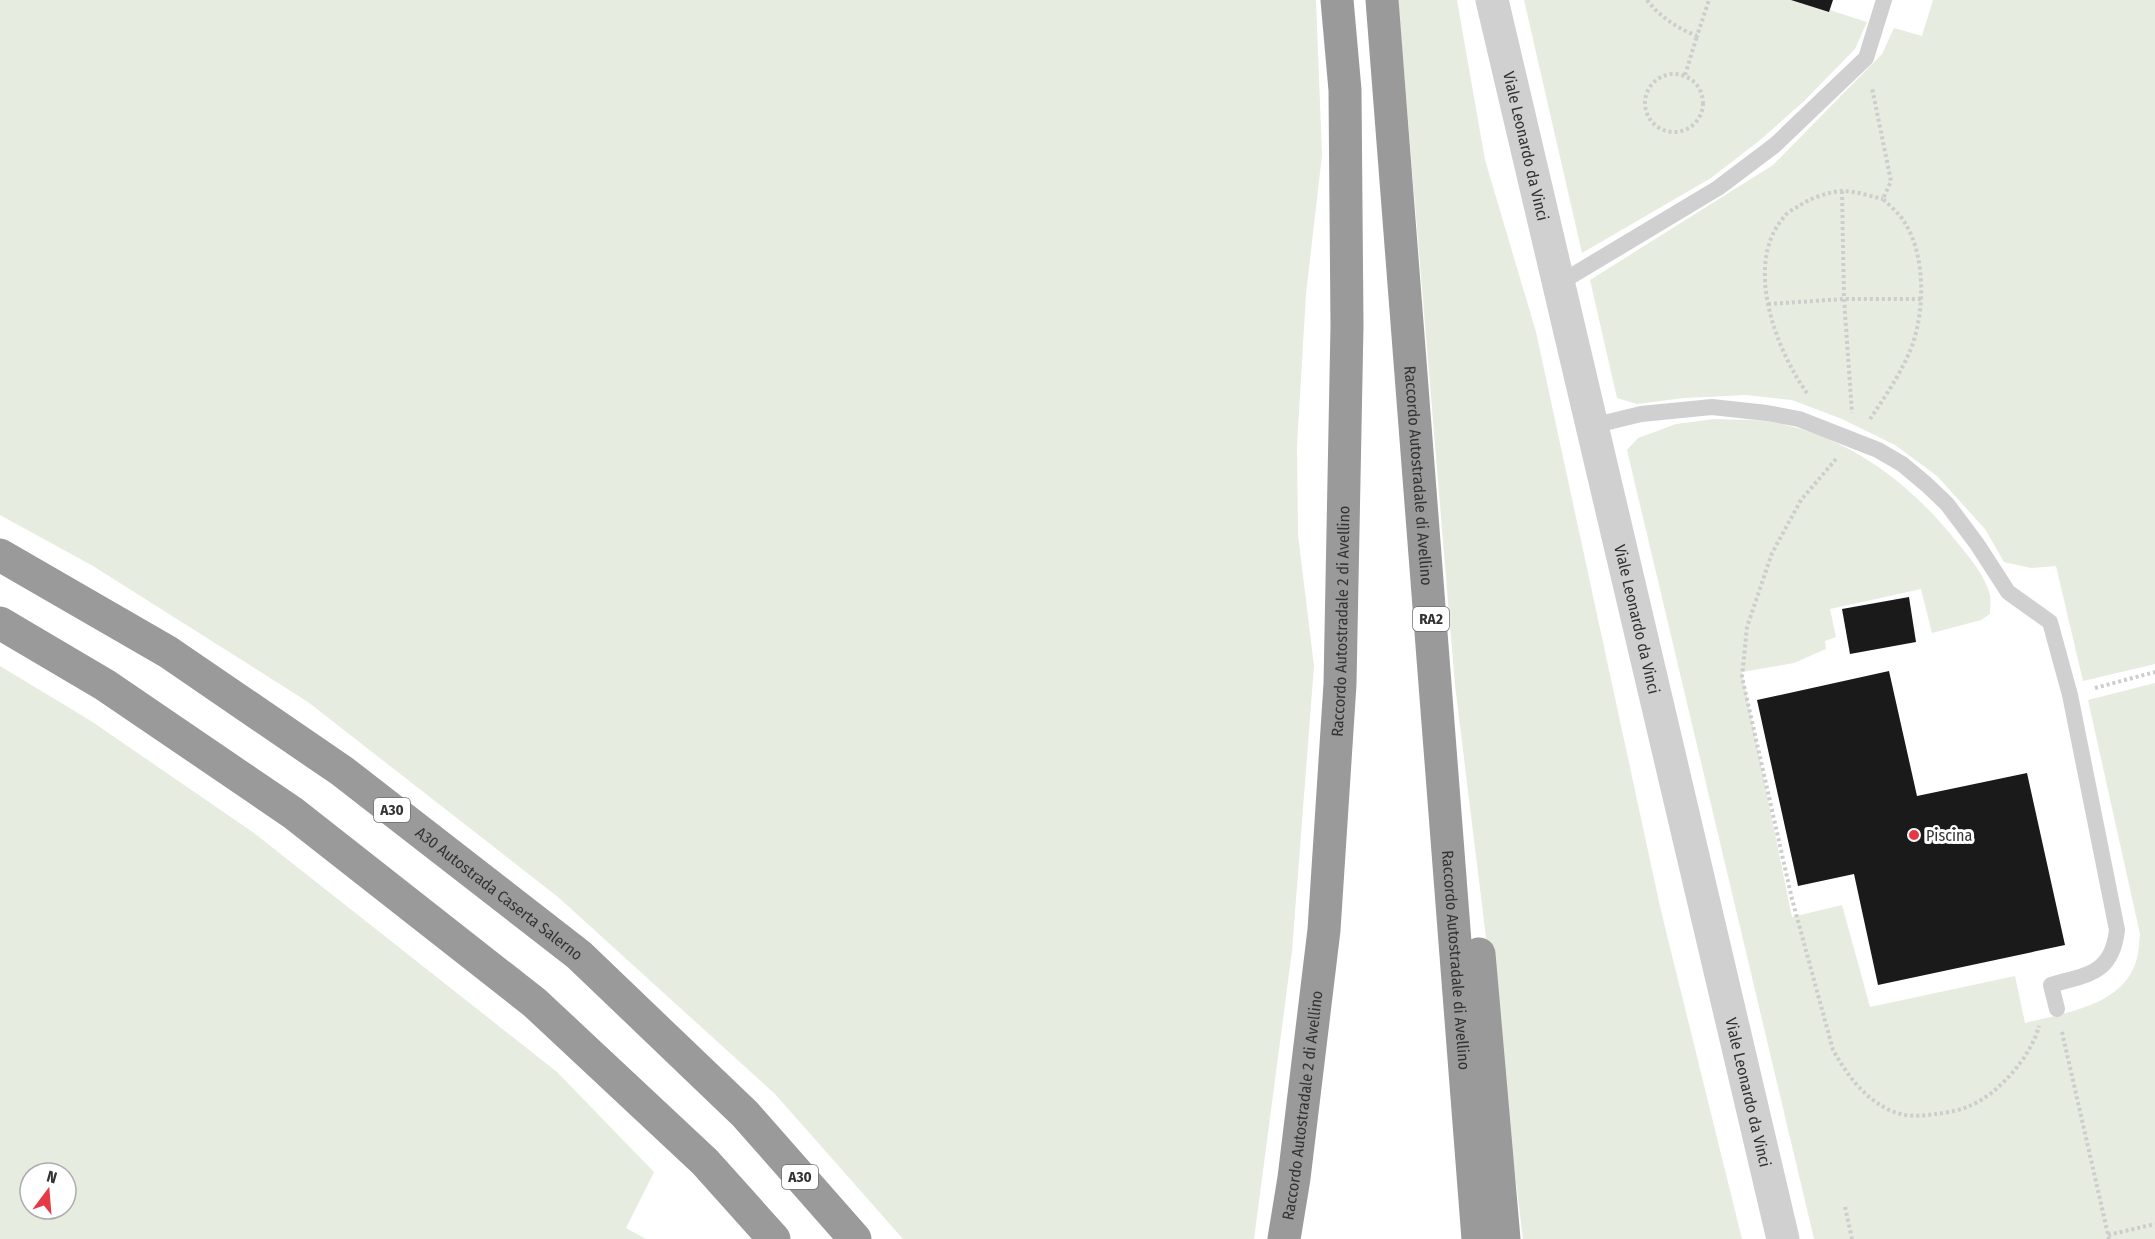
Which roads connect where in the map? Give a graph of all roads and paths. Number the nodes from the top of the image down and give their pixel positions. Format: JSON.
{"nodes":[{"id":1,"x":1337,"y":0,"type":"edge"},
{"id":2,"x":1382,"y":0,"type":"edge"},
{"id":3,"x":1492,"y":0,"type":"edge"},
{"id":4,"x":1647,"y":0,"type":"edge"},
{"id":5,"x":1709,"y":0,"type":"edge"},
{"id":6,"x":1884,"y":0,"type":"edge"},
{"id":7,"x":1697,"y":36,"type":"junction"},
{"id":8,"x":1866,"y":58,"type":"junction"},
{"id":9,"x":1685,"y":75,"type":"junction"},
{"id":10,"x":1842,"y":191,"type":"junction"},
{"id":11,"x":1883,"y":199,"type":"junction"},
{"id":12,"x":1558,"y":284,"type":"junction"},
{"id":13,"x":1844,"y":299,"type":"junction"},
{"id":14,"x":1921,"y":299,"type":"junction"},
{"id":15,"x":1768,"y":304,"type":"junction"},
{"id":16,"x":1810,"y":399,"type":"dead end"},
{"id":17,"x":1592,"y":426,"type":"junction"},
{"id":18,"x":1853,"y":434,"type":"junction"},
{"id":19,"x":0,"y":555,"type":"edge"},
{"id":20,"x":0,"y":623,"type":"edge"},
{"id":21,"x":2155,"y":672,"type":"edge"},
{"id":22,"x":2070,"y":695,"type":"junction"},
{"id":23,"x":1442,"y":773,"type":"junction"},
{"id":24,"x":2057,"y":1009,"type":"junction"},
{"id":25,"x":1845,"y":1207,"type":"dead end"},
{"id":26,"x":2155,"y":1224,"type":"edge"},
{"id":27,"x":2108,"y":1237,"type":"edge"},
{"id":28,"x":774,"y":1239,"type":"edge"},
{"id":29,"x":855,"y":1239,"type":"edge"},
{"id":30,"x":1284,"y":1239,"type":"edge"},
{"id":31,"x":1478,"y":1239,"type":"edge"},
{"id":32,"x":1504,"y":1239,"type":"edge"},
{"id":33,"x":1783,"y":1239,"type":"edge"},
{"id":34,"x":1852,"y":1239,"type":"edge"}],
"edges":[{"from":1,"to":30,"type":"highway","name":"Raccordo Autostradale 2 di Avellino"},
{"from":2,"to":23,"type":"highway","name":"Raccordo Autostradale di Avellino","number":"RA2"},
{"from":3,"to":12,"type":"street","name":"Viale Leonardo da Vinci"},
{"from":4,"to":7,"type":"path"},
{"from":5,"to":7,"type":"path"},
{"from":6,"to":8,"type":"lane"},
{"from":7,"to":9,"type":"path"},
{"from":8,"to":11,"type":"path"},
{"from":8,"to":12,"type":"lane"},
{"from":9,"to":9,"type":"path"},
{"from":10,"to":11,"type":"path"},
{"from":10,"to":13,"type":"path"},
{"from":10,"to":15,"type":"path"},
{"from":11,"to":14,"type":"path"},
{"from":12,"to":17,"type":"street","name":"Viale Leonardo da Vinci"},
{"from":13,"to":14,"type":"path"},
{"from":13,"to":15,"type":"path"},
{"from":13,"to":18,"type":"path"},
{"from":14,"to":18,"type":"path"},
{"from":15,"to":16,"type":"path"},
{"from":17,"to":18,"type":"lane"},
{"from":17,"to":33,"type":"street","name":"Viale Leonardo da Vinci"},
{"from":18,"to":22,"type":"lane"},
{"from":18,"to":24,"type":"path"},
{"from":19,"to":29,"type":"highway","name":"A30 Autostrada Caserta Salerno","number":"A30"},
{"from":20,"to":28,"type":"highway"},
{"from":21,"to":22,"type":"path"},
{"from":22,"to":24,"type":"lane"},
{"from":23,"to":31,"type":"highway","name":"Raccordo Autostradale di Avellino","number":"RA2"},
{"from":23,"to":32,"type":"highway"},
{"from":24,"to":27,"type":"path"},
{"from":25,"to":34,"type":"path"},
{"from":26,"to":27,"type":"path"}]}
